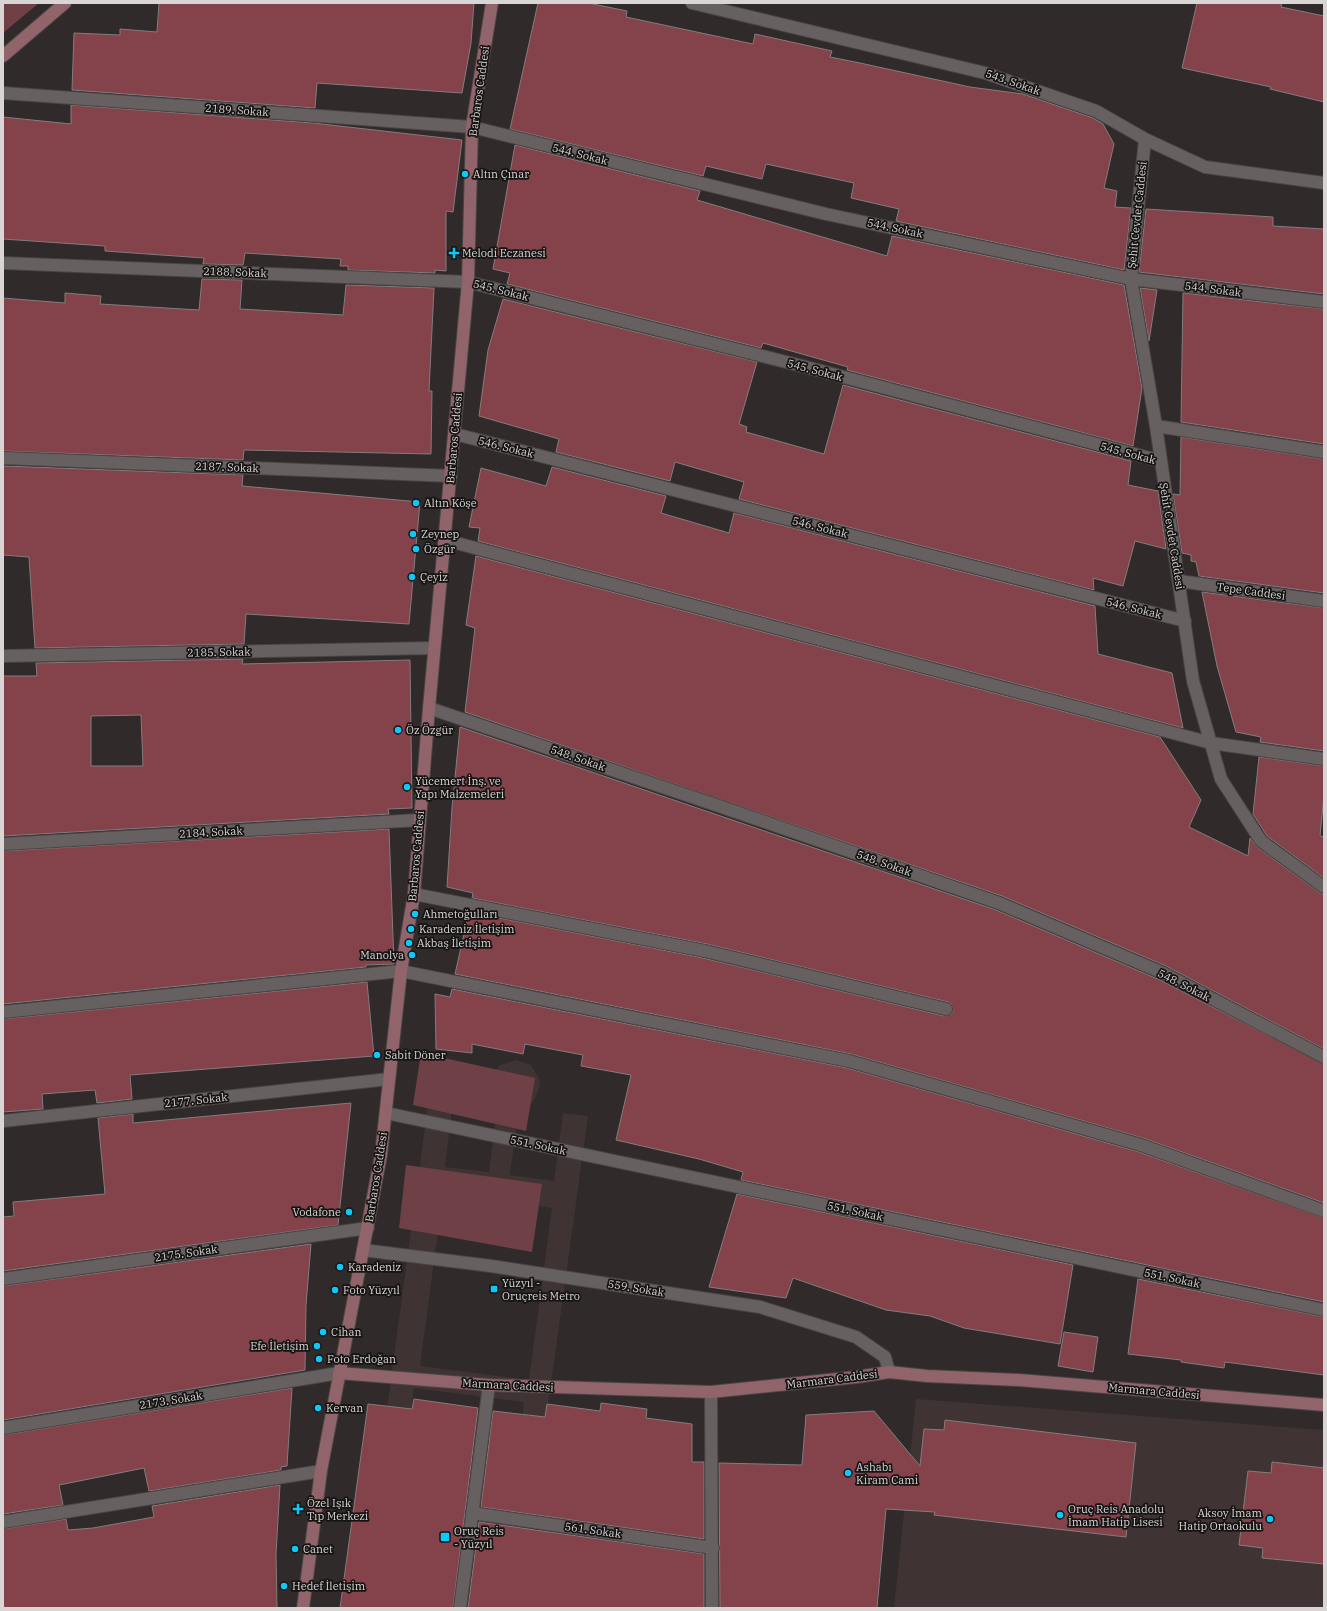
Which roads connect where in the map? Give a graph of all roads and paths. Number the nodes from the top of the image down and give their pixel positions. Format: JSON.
{"nodes":[{"id":1,"x":65,"y":3,"type":"edge"},
{"id":2,"x":492,"y":3,"type":"edge"},
{"id":3,"x":692,"y":3,"type":"edge"},
{"id":4,"x":3,"y":56,"type":"edge"},
{"id":5,"x":3,"y":93,"type":"edge"},
{"id":6,"x":472,"y":128,"type":"junction"},
{"id":7,"x":1145,"y":139,"type":"junction"},
{"id":8,"x":1324,"y":183,"type":"edge"},
{"id":9,"x":3,"y":263,"type":"edge"},
{"id":10,"x":1131,"y":279,"type":"junction"},
{"id":11,"x":468,"y":282,"type":"junction"},
{"id":12,"x":1324,"y":302,"type":"edge"},
{"id":13,"x":1156,"y":426,"type":"junction"},
{"id":14,"x":455,"y":434,"type":"junction"},
{"id":15,"x":1324,"y":452,"type":"edge"},
{"id":16,"x":3,"y":458,"type":"edge"},
{"id":17,"x":1161,"y":461,"type":"junction"},
{"id":18,"x":451,"y":476,"type":"junction"},
{"id":19,"x":445,"y":540,"type":"junction"},
{"id":20,"x":1179,"y":582,"type":"junction"},
{"id":21,"x":1324,"y":601,"type":"edge"},
{"id":22,"x":1185,"y":621,"type":"junction"},
{"id":23,"x":434,"y":648,"type":"junction"},
{"id":24,"x":3,"y":656,"type":"edge"},
{"id":25,"x":429,"y":708,"type":"junction"},
{"id":26,"x":1211,"y":743,"type":"junction"},
{"id":27,"x":1324,"y":760,"type":"edge"},
{"id":28,"x":419,"y":820,"type":"junction"},
{"id":29,"x":3,"y":844,"type":"edge"},
{"id":30,"x":1324,"y":886,"type":"edge"},
{"id":31,"x":414,"y":894,"type":"junction"},
{"id":32,"x":401,"y":971,"type":"junction"},
{"id":33,"x":946,"y":1009,"type":"dead end"},
{"id":34,"x":3,"y":1012,"type":"edge"},
{"id":35,"x":1324,"y":1057,"type":"edge"},
{"id":36,"x":389,"y":1079,"type":"junction"},
{"id":37,"x":386,"y":1113,"type":"junction"},
{"id":38,"x":3,"y":1121,"type":"edge"},
{"id":39,"x":1324,"y":1211,"type":"edge"},
{"id":40,"x":368,"y":1228,"type":"junction"},
{"id":41,"x":363,"y":1250,"type":"junction"},
{"id":42,"x":3,"y":1279,"type":"edge"},
{"id":43,"x":1324,"y":1310,"type":"edge"},
{"id":44,"x":890,"y":1372,"type":"junction"},
{"id":45,"x":338,"y":1373,"type":"junction"},
{"id":46,"x":489,"y":1385,"type":"junction"},
{"id":47,"x":711,"y":1392,"type":"junction"},
{"id":48,"x":1324,"y":1405,"type":"edge"},
{"id":49,"x":3,"y":1428,"type":"edge"},
{"id":50,"x":321,"y":1471,"type":"junction"},
{"id":51,"x":472,"y":1513,"type":"junction"},
{"id":52,"x":3,"y":1522,"type":"edge"},
{"id":53,"x":713,"y":1548,"type":"junction"},
{"id":54,"x":303,"y":1608,"type":"edge"},
{"id":55,"x":460,"y":1608,"type":"edge"},
{"id":56,"x":712,"y":1608,"type":"edge"}],
"edges":[{"from":1,"to":4,"type":"main road"},
{"from":2,"to":6,"type":"main road","name":"Barbaros Caddesi"},
{"from":3,"to":7,"type":"street","name":"543. Sokak"},
{"from":5,"to":6,"type":"street","name":"2189. Sokak"},
{"from":6,"to":10,"type":"street","name":"544. Sokak"},
{"from":6,"to":11,"type":"main road","name":"Barbaros Caddesi"},
{"from":7,"to":8,"type":"street","name":"543. Sokak"},
{"from":7,"to":10,"type":"street","name":"Şehit Cevdet Caddesi"},
{"from":9,"to":11,"type":"street","name":"2188. Sokak"},
{"from":10,"to":12,"type":"street","name":"544. Sokak"},
{"from":10,"to":13,"type":"street","name":"Şehit Cevdet Caddesi"},
{"from":11,"to":14,"type":"main road","name":"Barbaros Caddesi"},
{"from":11,"to":17,"type":"street","name":"545. Sokak"},
{"from":13,"to":15,"type":"street"},
{"from":13,"to":17,"type":"street","name":"Şehit Cevdet Caddesi"},
{"from":14,"to":18,"type":"main road","name":"Barbaros Caddesi"},
{"from":14,"to":22,"type":"street","name":"546. Sokak"},
{"from":16,"to":18,"type":"street","name":"2187. Sokak"},
{"from":17,"to":20,"type":"street","name":"Şehit Cevdet Caddesi"},
{"from":18,"to":19,"type":"main road","name":"Barbaros Caddesi"},
{"from":19,"to":23,"type":"main road","name":"Barbaros Caddesi"},
{"from":19,"to":26,"type":"street"},
{"from":20,"to":21,"type":"street","name":"Tepe Caddesi"},
{"from":20,"to":22,"type":"street","name":"Şehit Cevdet Caddesi"},
{"from":22,"to":26,"type":"street","name":"Şehit Cevdet Caddesi"},
{"from":23,"to":24,"type":"street","name":"2185. Sokak"},
{"from":23,"to":25,"type":"main road","name":"Barbaros Caddesi"},
{"from":25,"to":28,"type":"main road","name":"Barbaros Caddesi"},
{"from":25,"to":35,"type":"street","name":"548. Sokak"},
{"from":26,"to":27,"type":"street"},
{"from":26,"to":30,"type":"street","name":"Şehit Cevdet Caddesi"},
{"from":28,"to":29,"type":"street","name":"2184. Sokak"},
{"from":28,"to":31,"type":"main road","name":"Barbaros Caddesi"},
{"from":31,"to":32,"type":"main road","name":"Barbaros Caddesi"},
{"from":31,"to":33,"type":"street"},
{"from":32,"to":34,"type":"street"},
{"from":32,"to":36,"type":"main road","name":"Barbaros Caddesi"},
{"from":32,"to":39,"type":"street"},
{"from":36,"to":37,"type":"main road","name":"Barbaros Caddesi"},
{"from":36,"to":38,"type":"street","name":"2177. Sokak"},
{"from":37,"to":40,"type":"main road","name":"Barbaros Caddesi"},
{"from":37,"to":43,"type":"street","name":"551. Sokak"},
{"from":40,"to":41,"type":"main road","name":"Barbaros Caddesi"},
{"from":40,"to":42,"type":"street","name":"2175. Sokak"},
{"from":41,"to":44,"type":"street","name":"559. Sokak"},
{"from":41,"to":45,"type":"main road","name":"Barbaros Caddesi"},
{"from":44,"to":47,"type":"main road","name":"Marmara Caddesi"},
{"from":44,"to":48,"type":"main road","name":"Marmara Caddesi"},
{"from":45,"to":46,"type":"main road","name":"Marmara Caddesi"},
{"from":45,"to":49,"type":"street","name":"2173. Sokak"},
{"from":45,"to":50,"type":"main road","name":"Barbaros Caddesi"},
{"from":46,"to":47,"type":"main road","name":"Marmara Caddesi"},
{"from":46,"to":51,"type":"street"},
{"from":47,"to":53,"type":"street"},
{"from":50,"to":52,"type":"street"},
{"from":50,"to":54,"type":"main road","name":"Barbaros Caddesi"},
{"from":51,"to":53,"type":"street","name":"561. Sokak"},
{"from":51,"to":55,"type":"street"},
{"from":53,"to":56,"type":"street"}]}
